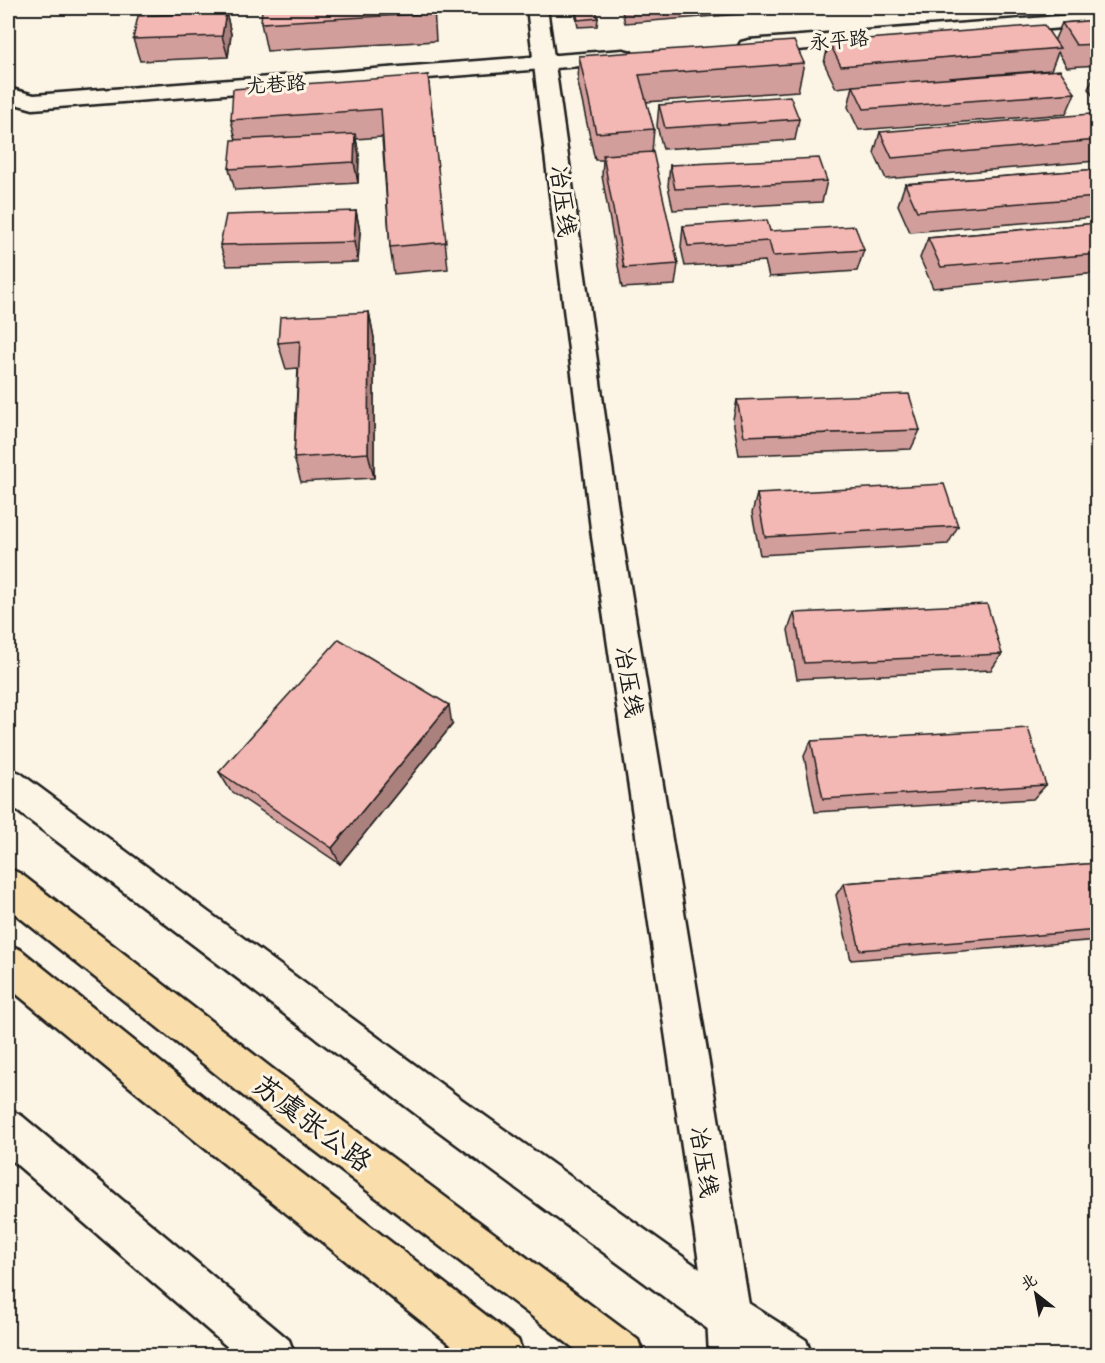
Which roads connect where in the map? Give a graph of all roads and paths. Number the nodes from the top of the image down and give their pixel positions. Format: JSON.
{"nodes":[{"id":1,"x":537,"y":8,"type":"edge"},
{"id":2,"x":1098,"y":19,"type":"edge"},
{"id":3,"x":733,"y":48,"type":"edge"},
{"id":4,"x":639,"y":56,"type":"edge"},
{"id":5,"x":544,"y":64,"type":"junction"},
{"id":6,"x":8,"y":95,"type":"edge"},
{"id":7,"x":8,"y":784,"type":"edge"},
{"id":8,"x":8,"y":886,"type":"edge"},
{"id":9,"x":8,"y":963,"type":"edge"},
{"id":10,"x":8,"y":1130,"type":"edge"},
{"id":11,"x":729,"y":1317,"type":"junction"},
{"id":12,"x":273,"y":1356,"type":"edge"},
{"id":13,"x":502,"y":1356,"type":"edge"},
{"id":14,"x":622,"y":1356,"type":"edge"},
{"id":15,"x":732,"y":1356,"type":"edge"},
{"id":16,"x":790,"y":1356,"type":"edge"}],
"edges":[{"from":1,"to":5,"type":"street","name":"冶压线"},
{"from":2,"to":3,"type":"street","name":"永平路"},
{"from":4,"to":5,"type":"street"},
{"from":5,"to":6,"type":"street","name":"尤巷路"},
{"from":5,"to":11,"type":"street","name":"冶压线"},
{"from":7,"to":11,"type":"street"},
{"from":8,"to":14,"type":"highway","name":"苏虞张公路"},
{"from":9,"to":13,"type":"highway"},
{"from":10,"to":12,"type":"street"},
{"from":11,"to":15,"type":"street","name":"冶压线"},
{"from":11,"to":16,"type":"street"}]}
